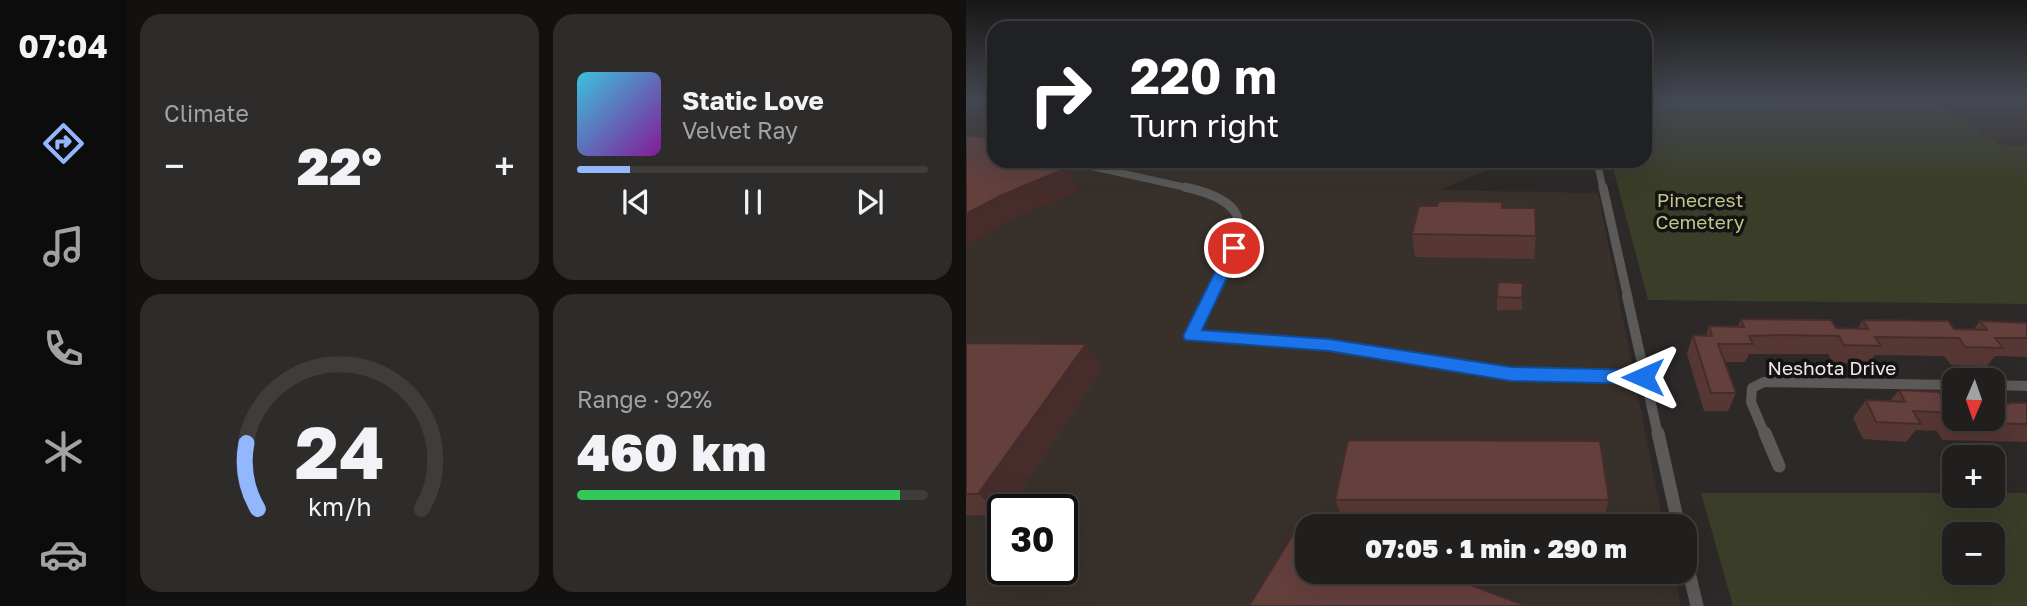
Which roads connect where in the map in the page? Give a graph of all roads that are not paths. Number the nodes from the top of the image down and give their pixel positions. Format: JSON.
{"nodes":[{"id":1,"x":1104,"y":168,"type":"edge"},
{"id":2,"x":1598,"y":168,"type":"edge"},
{"id":3,"x":1643,"y":377,"type":"junction"},
{"id":4,"x":1942,"y":385,"type":"edge"},
{"id":5,"x":2006,"y":385,"type":"edge"},
{"id":6,"x":2027,"y":386,"type":"edge"},
{"id":7,"x":1779,"y":466,"type":"dead end"},
{"id":8,"x":1676,"y":514,"type":"edge"},
{"id":9,"x":1692,"y":584,"type":"edge"},
{"id":10,"x":1697,"y":606,"type":"edge"}],
"edges":[{"from":1,"to":3,"type":"street"},
{"from":2,"to":3,"type":"street"},
{"from":3,"to":8,"type":"street"},
{"from":4,"to":7,"type":"street","name":"Neshota Drive"},
{"from":5,"to":6,"type":"street"},
{"from":9,"to":10,"type":"street"}]}
